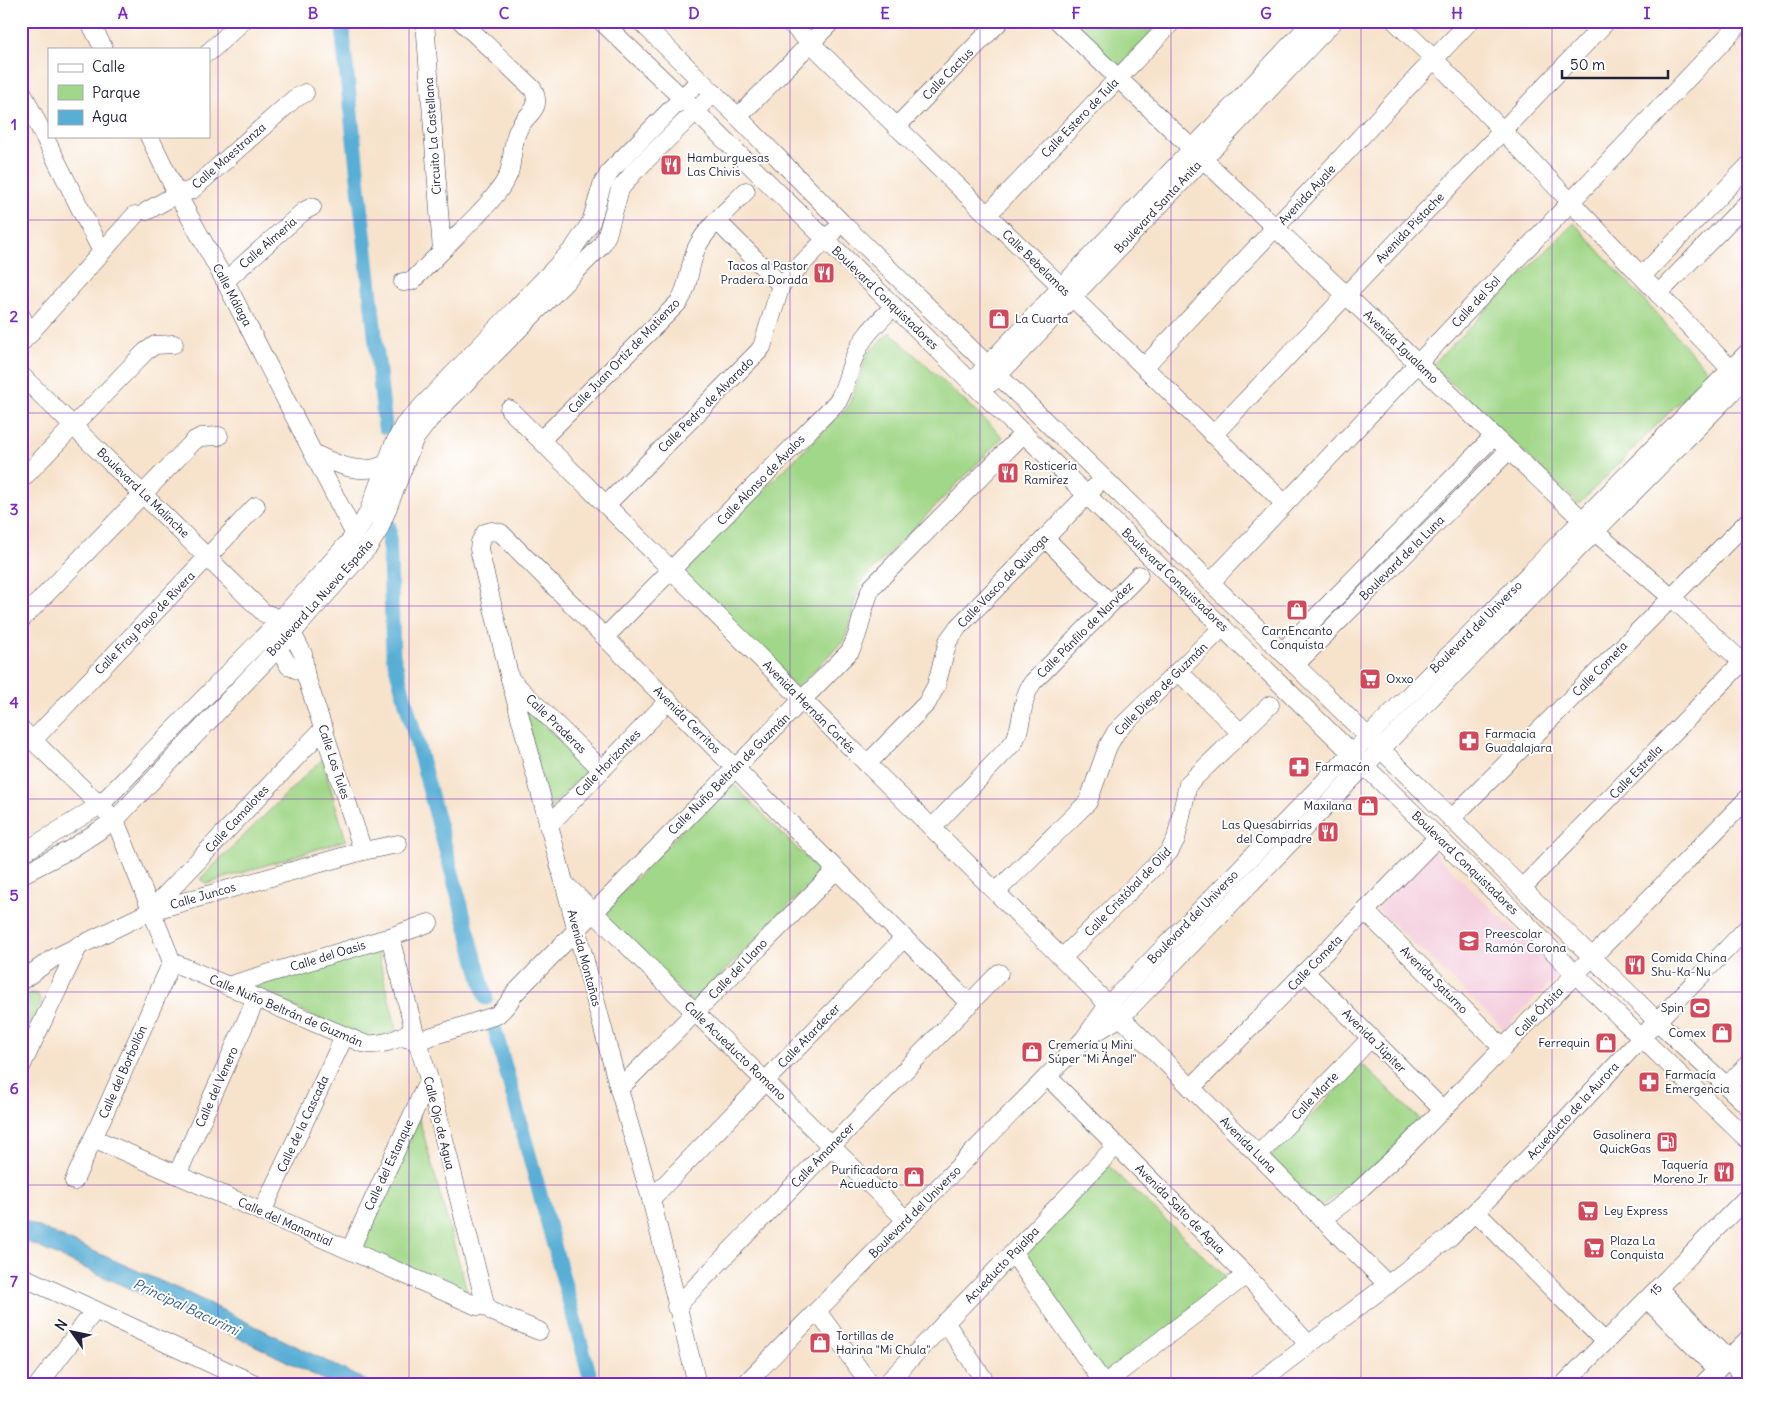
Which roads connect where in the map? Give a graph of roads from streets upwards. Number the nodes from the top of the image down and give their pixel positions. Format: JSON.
{"nodes":[{"id":1,"x":242,"y":21,"type":"edge"},
{"id":2,"x":425,"y":21,"type":"edge"},
{"id":3,"x":461,"y":21,"type":"edge"},
{"id":4,"x":601,"y":21,"type":"edge"},
{"id":5,"x":640,"y":21,"type":"edge"},
{"id":6,"x":788,"y":21,"type":"edge"},
{"id":7,"x":832,"y":21,"type":"edge"},
{"id":8,"x":1000,"y":21,"type":"edge"},
{"id":9,"x":1058,"y":21,"type":"edge"},
{"id":10,"x":1173,"y":21,"type":"edge"},
{"id":11,"x":1314,"y":21,"type":"edge"},
{"id":12,"x":1334,"y":21,"type":"edge"},
{"id":13,"x":1395,"y":21,"type":"edge"},
{"id":14,"x":1470,"y":21,"type":"edge"},
{"id":15,"x":1607,"y":21,"type":"edge"},
{"id":16,"x":97,"y":25,"type":"edge"},
{"id":17,"x":1739,"y":27,"type":"edge"},
{"id":18,"x":811,"y":44,"type":"junction"},
{"id":19,"x":104,"y":48,"type":"edge"},
{"id":20,"x":210,"y":51,"type":"edge"},
{"id":21,"x":1434,"y":59,"type":"junction"},
{"id":22,"x":1118,"y":78,"type":"junction"},
{"id":23,"x":700,"y":80,"type":"junction"},
{"id":24,"x":21,"y":90,"type":"edge"},
{"id":25,"x":305,"y":93,"type":"dead end"},
{"id":26,"x":714,"y":93,"type":"junction"},
{"id":27,"x":682,"y":98,"type":"junction"},
{"id":28,"x":696,"y":111,"type":"junction"},
{"id":29,"x":738,"y":117,"type":"junction"},
{"id":30,"x":896,"y":127,"type":"junction"},
{"id":31,"x":1503,"y":131,"type":"junction"},
{"id":32,"x":150,"y":138,"type":"edge"},
{"id":33,"x":1198,"y":154,"type":"junction"},
{"id":34,"x":1749,"y":164,"type":"edge"},
{"id":35,"x":746,"y":191,"type":"dead end"},
{"id":36,"x":177,"y":194,"type":"junction"},
{"id":37,"x":1749,"y":201,"type":"edge"},
{"id":38,"x":1571,"y":202,"type":"junction"},
{"id":39,"x":312,"y":207,"type":"dead end"},
{"id":40,"x":987,"y":215,"type":"junction"},
{"id":41,"x":717,"y":221,"type":"junction"},
{"id":42,"x":842,"y":223,"type":"junction"},
{"id":43,"x":1276,"y":228,"type":"junction"},
{"id":44,"x":826,"y":239,"type":"junction"},
{"id":45,"x":442,"y":251,"type":"junction"},
{"id":46,"x":102,"y":252,"type":"junction"},
{"id":47,"x":1642,"y":276,"type":"junction"},
{"id":48,"x":225,"y":281,"type":"junction"},
{"id":49,"x":403,"y":282,"type":"dead end"},
{"id":50,"x":781,"y":284,"type":"junction"},
{"id":51,"x":1067,"y":293,"type":"junction"},
{"id":52,"x":1658,"y":294,"type":"junction"},
{"id":53,"x":1346,"y":295,"type":"junction"},
{"id":54,"x":894,"y":306,"type":"junction"},
{"id":55,"x":21,"y":316,"type":"edge"},
{"id":56,"x":25,"y":338,"type":"edge"},
{"id":57,"x":174,"y":344,"type":"dead end"},
{"id":58,"x":1749,"y":351,"type":"edge"},
{"id":59,"x":1418,"y":364,"type":"junction"},
{"id":60,"x":1144,"y":367,"type":"junction"},
{"id":61,"x":993,"y":370,"type":"junction"},
{"id":62,"x":21,"y":375,"type":"edge"},
{"id":63,"x":1743,"y":379,"type":"edge"},
{"id":64,"x":977,"y":388,"type":"junction"},
{"id":65,"x":509,"y":409,"type":"dead end"},
{"id":66,"x":74,"y":426,"type":"junction"},
{"id":67,"x":1024,"y":433,"type":"junction"},
{"id":68,"x":1213,"y":435,"type":"junction"},
{"id":69,"x":219,"y":436,"type":"dead end"},
{"id":70,"x":1494,"y":436,"type":"junction"},
{"id":71,"x":541,"y":440,"type":"junction"},
{"id":72,"x":1509,"y":450,"type":"junction"},
{"id":73,"x":315,"y":454,"type":"junction"},
{"id":74,"x":392,"y":469,"type":"junction"},
{"id":75,"x":1103,"y":478,"type":"junction"},
{"id":76,"x":21,"y":480,"type":"edge"},
{"id":77,"x":144,"y":494,"type":"junction"},
{"id":78,"x":1087,"y":495,"type":"junction"},
{"id":79,"x":1285,"y":504,"type":"junction"},
{"id":80,"x":606,"y":505,"type":"junction"},
{"id":81,"x":256,"y":506,"type":"dead end"},
{"id":82,"x":1582,"y":520,"type":"junction"},
{"id":83,"x":1749,"y":520,"type":"edge"},
{"id":84,"x":485,"y":532,"type":"joint"},
{"id":85,"x":1595,"y":532,"type":"junction"},
{"id":86,"x":355,"y":535,"type":"junction"},
{"id":87,"x":1045,"y":538,"type":"junction"},
{"id":88,"x":208,"y":557,"type":"junction"},
{"id":89,"x":672,"y":570,"type":"junction"},
{"id":90,"x":1358,"y":573,"type":"junction"},
{"id":91,"x":1139,"y":575,"type":"dead end"},
{"id":92,"x":1211,"y":582,"type":"junction"},
{"id":93,"x":1373,"y":587,"type":"junction"},
{"id":94,"x":1671,"y":597,"type":"junction"},
{"id":95,"x":1110,"y":603,"type":"junction"},
{"id":96,"x":21,"y":620,"type":"edge"},
{"id":97,"x":274,"y":625,"type":"junction"},
{"id":98,"x":1223,"y":627,"type":"junction"},
{"id":99,"x":1474,"y":629,"type":"junction"},
{"id":100,"x":292,"y":632,"type":"junction"},
{"id":101,"x":605,"y":637,"type":"junction"},
{"id":102,"x":1487,"y":642,"type":"junction"},
{"id":103,"x":277,"y":648,"type":"junction"},
{"id":104,"x":1282,"y":652,"type":"junction"},
{"id":105,"x":1747,"y":662,"type":"edge"},
{"id":106,"x":1295,"y":665,"type":"junction"},
{"id":107,"x":1179,"y":672,"type":"junction"},
{"id":108,"x":305,"y":673,"type":"junction"},
{"id":109,"x":510,"y":679,"type":"junction"},
{"id":110,"x":802,"y":700,"type":"junction"},
{"id":111,"x":668,"y":701,"type":"junction"},
{"id":112,"x":1270,"y":704,"type":"dead end"},
{"id":113,"x":324,"y":728,"type":"junction"},
{"id":114,"x":1241,"y":733,"type":"junction"},
{"id":115,"x":27,"y":735,"type":"edge"},
{"id":116,"x":1368,"y":737,"type":"junction"},
{"id":117,"x":1381,"y":749,"type":"junction"},
{"id":118,"x":1352,"y":753,"type":"junction"},
{"id":119,"x":867,"y":764,"type":"junction"},
{"id":120,"x":1365,"y":766,"type":"junction"},
{"id":121,"x":735,"y":768,"type":"junction"},
{"id":122,"x":602,"y":770,"type":"junction"},
{"id":123,"x":1749,"y":797,"type":"edge"},
{"id":124,"x":100,"y":805,"type":"junction"},
{"id":125,"x":1452,"y":819,"type":"junction"},
{"id":126,"x":115,"y":820,"type":"junction"},
{"id":127,"x":548,"y":826,"type":"junction"},
{"id":128,"x":932,"y":828,"type":"junction"},
{"id":129,"x":1438,"y":837,"type":"junction"},
{"id":130,"x":398,"y":844,"type":"dead end"},
{"id":131,"x":363,"y":852,"type":"junction"},
{"id":132,"x":21,"y":854,"type":"edge"},
{"id":133,"x":836,"y":870,"type":"junction"},
{"id":134,"x":21,"y":875,"type":"edge"},
{"id":135,"x":564,"y":883,"type":"junction"},
{"id":136,"x":1522,"y":887,"type":"junction"},
{"id":137,"x":996,"y":892,"type":"junction"},
{"id":138,"x":151,"y":911,"type":"junction"},
{"id":139,"x":1365,"y":911,"type":"junction"},
{"id":140,"x":594,"y":912,"type":"junction"},
{"id":141,"x":429,"y":923,"type":"dead end"},
{"id":142,"x":1749,"y":926,"type":"edge"},
{"id":143,"x":576,"y":931,"type":"junction"},
{"id":144,"x":390,"y":937,"type":"junction"},
{"id":145,"x":904,"y":938,"type":"junction"},
{"id":146,"x":79,"y":945,"type":"junction"},
{"id":147,"x":1592,"y":957,"type":"junction"},
{"id":148,"x":1062,"y":958,"type":"junction"},
{"id":149,"x":172,"y":962,"type":"junction"},
{"id":150,"x":1306,"y":972,"type":"junction"},
{"id":151,"x":999,"y":973,"type":"dead end"},
{"id":152,"x":1575,"y":974,"type":"junction"},
{"id":153,"x":21,"y":981,"type":"edge"},
{"id":154,"x":227,"y":986,"type":"junction"},
{"id":155,"x":256,"y":999,"type":"junction"},
{"id":156,"x":970,"y":1004,"type":"junction"},
{"id":157,"x":1108,"y":1004,"type":"junction"},
{"id":158,"x":695,"y":1013,"type":"junction"},
{"id":159,"x":1121,"y":1017,"type":"junction"},
{"id":160,"x":1657,"y":1021,"type":"junction"},
{"id":161,"x":411,"y":1036,"type":"junction"},
{"id":162,"x":344,"y":1037,"type":"junction"},
{"id":163,"x":1642,"y":1037,"type":"junction"},
{"id":164,"x":1371,"y":1038,"type":"junction"},
{"id":165,"x":1084,"y":1039,"type":"junction"},
{"id":166,"x":1503,"y":1048,"type":"junction"},
{"id":167,"x":1749,"y":1063,"type":"edge"},
{"id":168,"x":21,"y":1067,"type":"edge"},
{"id":169,"x":1048,"y":1077,"type":"junction"},
{"id":170,"x":428,"y":1079,"type":"junction"},
{"id":171,"x":765,"y":1081,"type":"junction"},
{"id":172,"x":1727,"y":1086,"type":"junction"},
{"id":173,"x":1191,"y":1088,"type":"junction"},
{"id":174,"x":619,"y":1089,"type":"junction"},
{"id":175,"x":1749,"y":1107,"type":"edge"},
{"id":176,"x":1443,"y":1110,"type":"junction"},
{"id":177,"x":93,"y":1138,"type":"junction"},
{"id":178,"x":1749,"y":1140,"type":"edge"},
{"id":179,"x":1117,"y":1145,"type":"junction"},
{"id":180,"x":832,"y":1146,"type":"junction"},
{"id":181,"x":1258,"y":1155,"type":"junction"},
{"id":182,"x":177,"y":1175,"type":"junction"},
{"id":183,"x":74,"y":1181,"type":"dead end"},
{"id":184,"x":1749,"y":1195,"type":"edge"},
{"id":185,"x":651,"y":1199,"type":"junction"},
{"id":186,"x":262,"y":1212,"type":"junction"},
{"id":187,"x":1476,"y":1212,"type":"junction"},
{"id":188,"x":1322,"y":1219,"type":"junction"},
{"id":189,"x":906,"y":1220,"type":"junction"},
{"id":190,"x":350,"y":1250,"type":"junction"},
{"id":191,"x":1013,"y":1253,"type":"junction"},
{"id":192,"x":1246,"y":1275,"type":"junction"},
{"id":193,"x":21,"y":1276,"type":"edge"},
{"id":194,"x":1388,"y":1286,"type":"junction"},
{"id":195,"x":1653,"y":1293,"type":"junction"},
{"id":196,"x":480,"y":1304,"type":"junction"},
{"id":197,"x":676,"y":1307,"type":"junction"},
{"id":198,"x":95,"y":1310,"type":"junction"},
{"id":199,"x":818,"y":1311,"type":"junction"},
{"id":200,"x":945,"y":1322,"type":"junction"},
{"id":201,"x":540,"y":1331,"type":"dead end"},
{"id":202,"x":1749,"y":1338,"type":"edge"},
{"id":203,"x":1605,"y":1342,"type":"junction"},
{"id":204,"x":1309,"y":1345,"type":"junction"},
{"id":205,"x":1722,"y":1365,"type":"junction"},
{"id":206,"x":754,"y":1380,"type":"edge"},
{"id":207,"x":1749,"y":1381,"type":"edge"},
{"id":208,"x":39,"y":1384,"type":"edge"},
{"id":209,"x":255,"y":1384,"type":"edge"},
{"id":210,"x":697,"y":1384,"type":"edge"},
{"id":211,"x":870,"y":1384,"type":"edge"},
{"id":212,"x":886,"y":1384,"type":"edge"},
{"id":213,"x":987,"y":1384,"type":"edge"},
{"id":214,"x":1104,"y":1384,"type":"edge"},
{"id":215,"x":1257,"y":1384,"type":"edge"},
{"id":216,"x":1564,"y":1384,"type":"edge"},
{"id":217,"x":1703,"y":1384,"type":"edge"}],
"edges":[{"from":1,"to":20,"type":"street"},
{"from":2,"to":45,"type":"street","name":"Circuito La Castellana"},
{"from":3,"to":45,"type":"street"},
{"from":4,"to":27,"type":"street","name":"Boulevard Conquistadores"},
{"from":5,"to":23,"type":"street","name":"Boulevard Conquistadores"},
{"from":6,"to":18,"type":"street","name":"Calle Bebelamas"},
{"from":7,"to":18,"type":"street"},
{"from":8,"to":30,"type":"street","name":"Calle Cactus"},
{"from":9,"to":22,"type":"street","name":"Avenida Igualamo"},
{"from":10,"to":22,"type":"street","name":"Calle Estero de Tula"},
{"from":11,"to":33,"type":"street","name":"Boulevard Santa Anita"},
{"from":12,"to":33,"type":"street","name":"Boulevard Santa Anita"},
{"from":13,"to":21,"type":"street"},
{"from":14,"to":21,"type":"street","name":"Avenida Ayale"},
{"from":15,"to":31,"type":"street","name":"Avenida Pistache"},
{"from":16,"to":19,"type":"street"},
{"from":17,"to":38,"type":"street","name":"Calle del Sol"},
{"from":18,"to":29,"type":"street"},
{"from":18,"to":30,"type":"street","name":"Calle Bebelamas"},
{"from":21,"to":31,"type":"street"},
{"from":21,"to":43,"type":"street","name":"Avenida Ayale"},
{"from":22,"to":33,"type":"street","name":"Avenida Igualamo"},
{"from":22,"to":40,"type":"street","name":"Calle Estero de Tula"},
{"from":23,"to":26,"type":"street","name":"Boulevard Conquistadores"},
{"from":23,"to":27,"type":"street","name":"Boulevard La Nueva España"},
{"from":24,"to":46,"type":"street"},
{"from":25,"to":36,"type":"street","name":"Calle Maestranza"},
{"from":26,"to":28,"type":"street","name":"Boulevard La Nueva España"},
{"from":26,"to":29,"type":"street","name":"Boulevard Conquistadores"},
{"from":27,"to":28,"type":"street","name":"Boulevard Conquistadores"},
{"from":27,"to":74,"type":"street","name":"Boulevard La Nueva España"},
{"from":28,"to":44,"type":"street","name":"Boulevard Conquistadores"},
{"from":28,"to":74,"type":"street","name":"Boulevard La Nueva España"},
{"from":29,"to":42,"type":"street","name":"Boulevard Conquistadores"},
{"from":30,"to":40,"type":"street","name":"Calle Bebelamas"},
{"from":31,"to":38,"type":"street"},
{"from":31,"to":53,"type":"street","name":"Avenida Pistache"},
{"from":32,"to":36,"type":"street","name":"Calle Málaga"},
{"from":33,"to":43,"type":"street","name":"Avenida Igualamo"},
{"from":33,"to":51,"type":"street","name":"Boulevard Santa Anita"},
{"from":34,"to":47,"type":"street"},
{"from":35,"to":41,"type":"street","name":"Calle Juan Ortiz de Matienzo"},
{"from":36,"to":46,"type":"street","name":"Calle Maestranza"},
{"from":36,"to":48,"type":"street","name":"Calle Málaga"},
{"from":37,"to":52,"type":"street"},
{"from":38,"to":47,"type":"street"},
{"from":38,"to":59,"type":"street","name":"Calle del Sol"},
{"from":39,"to":48,"type":"street","name":"Calle Almería"},
{"from":40,"to":51,"type":"street","name":"Calle Bebelamas"},
{"from":41,"to":50,"type":"street"},
{"from":41,"to":71,"type":"street","name":"Calle Juan Ortiz de Matienzo"},
{"from":42,"to":44,"type":"street","name":"Calle Pedro de Alvarado"},
{"from":42,"to":61,"type":"street","name":"Boulevard Conquistadores"},
{"from":43,"to":53,"type":"street","name":"Avenida Igualamo"},
{"from":43,"to":60,"type":"street","name":"Avenida Ayale"},
{"from":44,"to":50,"type":"street","name":"Calle Pedro de Alvarado"},
{"from":44,"to":54,"type":"street","name":"Boulevard Conquistadores"},
{"from":45,"to":49,"type":"street"},
{"from":46,"to":56,"type":"street","name":"Calle Maestranza"},
{"from":47,"to":52,"type":"street"},
{"from":48,"to":73,"type":"street","name":"Calle Málaga"},
{"from":50,"to":80,"type":"street","name":"Calle Pedro de Alvarado"},
{"from":51,"to":60,"type":"street","name":"Calle Bebelamas"},
{"from":51,"to":61,"type":"street","name":"Boulevard Santa Anita"},
{"from":52,"to":63,"type":"street"},
{"from":53,"to":59,"type":"street","name":"Avenida Igualamo"},
{"from":53,"to":68,"type":"street","name":"Avenida Pistache"},
{"from":54,"to":64,"type":"street","name":"Boulevard Conquistadores"},
{"from":54,"to":89,"type":"street","name":"Calle Alonso de Ávalos"},
{"from":55,"to":56,"type":"street"},
{"from":57,"to":66,"type":"street"},
{"from":58,"to":63,"type":"street","name":"Boulevard del Universo"},
{"from":59,"to":70,"type":"street","name":"Avenida Igualamo"},
{"from":59,"to":79,"type":"street","name":"Calle del Sol"},
{"from":60,"to":68,"type":"street","name":"Calle Bebelamas"},
{"from":61,"to":64,"type":"street","name":"Boulevard Santa Anita"},
{"from":61,"to":75,"type":"street","name":"Boulevard Conquistadores"},
{"from":62,"to":66,"type":"street","name":"Boulevard La Malinche"},
{"from":63,"to":82,"type":"street","name":"Boulevard del Universo"},
{"from":63,"to":85,"type":"street","name":"Boulevard del Universo"},
{"from":64,"to":67,"type":"street","name":"Boulevard Conquistadores"},
{"from":65,"to":71,"type":"street","name":"Avenida Hernán Cortés"},
{"from":66,"to":76,"type":"street"},
{"from":66,"to":77,"type":"street","name":"Boulevard La Malinche"},
{"from":67,"to":78,"type":"street","name":"Boulevard Conquistadores"},
{"from":67,"to":110,"type":"street","name":"Calle Nuño Beltrán de Guzmán"},
{"from":68,"to":79,"type":"street","name":"Calle Bebelamas"},
{"from":69,"to":77,"type":"street"},
{"from":70,"to":72,"type":"street","name":"Avenida Igualamo"},
{"from":70,"to":90,"type":"street","name":"Boulevard de la Luna"},
{"from":71,"to":80,"type":"street","name":"Avenida Hernán Cortés"},
{"from":72,"to":82,"type":"street","name":"Avenida Igualamo"},
{"from":72,"to":93,"type":"street","name":"Boulevard de la Luna"},
{"from":73,"to":74,"type":"street"},
{"from":73,"to":86,"type":"street","name":"Calle Málaga"},
{"from":74,"to":86,"type":"street","name":"Boulevard La Nueva España"},
{"from":74,"to":100,"type":"street","name":"Boulevard La Nueva España"},
{"from":75,"to":78,"type":"street","name":"Calle Vasco de Quiroga"},
{"from":75,"to":92,"type":"street","name":"Boulevard Conquistadores"},
{"from":77,"to":88,"type":"street","name":"Boulevard La Malinche"},
{"from":77,"to":96,"type":"street"},
{"from":78,"to":87,"type":"street","name":"Calle Vasco de Quiroga"},
{"from":78,"to":98,"type":"street","name":"Boulevard Conquistadores"},
{"from":79,"to":92,"type":"street","name":"Calle del Sol"},
{"from":80,"to":89,"type":"street","name":"Avenida Hernán Cortés"},
{"from":81,"to":88,"type":"street","name":"Calle Fray Payo de Rivera"},
{"from":82,"to":85,"type":"street","name":"Avenida Igualamo"},
{"from":82,"to":99,"type":"street","name":"Boulevard del Universo"},
{"from":83,"to":94,"type":"street","name":"Calle Cometa"},
{"from":84,"to":101,"type":"street","name":"Avenida Cerritos"},
{"from":84,"to":109,"type":"street","name":"Avenida Montañas"},
{"from":85,"to":94,"type":"street","name":"Avenida Igualamo"},
{"from":85,"to":102,"type":"street","name":"Boulevard del Universo"},
{"from":86,"to":97,"type":"street","name":"Boulevard La Nueva España"},
{"from":87,"to":95,"type":"street"},
{"from":87,"to":119,"type":"street","name":"Calle Vasco de Quiroga"},
{"from":88,"to":97,"type":"street","name":"Boulevard La Malinche"},
{"from":88,"to":115,"type":"street","name":"Calle Fray Payo de Rivera"},
{"from":89,"to":101,"type":"street","name":"Calle Alonso de Ávalos"},
{"from":89,"to":110,"type":"street","name":"Avenida Hernán Cortés"},
{"from":90,"to":93,"type":"street"},
{"from":90,"to":104,"type":"street","name":"Boulevard de la Luna"},
{"from":91,"to":95,"type":"street","name":"Calle Pánfilo de Narváez"},
{"from":92,"to":104,"type":"street","name":"Boulevard Conquistadores"},
{"from":93,"to":106,"type":"street","name":"Boulevard de la Luna"},
{"from":94,"to":105,"type":"street","name":"Avenida Igualamo"},
{"from":94,"to":125,"type":"street","name":"Calle Cometa"},
{"from":95,"to":128,"type":"street","name":"Calle Pánfilo de Narváez"},
{"from":97,"to":100,"type":"street","name":"Calle Los Tules"},
{"from":97,"to":103,"type":"street"},
{"from":97,"to":124,"type":"street","name":"Boulevard La Nueva España"},
{"from":98,"to":107,"type":"street","name":"Calle Diego de Guzmán"},
{"from":98,"to":118,"type":"street","name":"Boulevard Conquistadores"},
{"from":99,"to":102,"type":"street"},
{"from":99,"to":116,"type":"street","name":"Boulevard del Universo"},
{"from":100,"to":103,"type":"street","name":"Boulevard La Nueva España"},
{"from":100,"to":108,"type":"street","name":"Calle Los Tules"},
{"from":101,"to":111,"type":"street","name":"Avenida Cerritos"},
{"from":102,"to":117,"type":"street","name":"Boulevard del Universo"},
{"from":103,"to":108,"type":"street"},
{"from":103,"to":126,"type":"street","name":"Boulevard La Nueva España"},
{"from":104,"to":106,"type":"street","name":"Boulevard Conquistadores"},
{"from":105,"to":136,"type":"street","name":"Calle Estrella"},
{"from":106,"to":116,"type":"street","name":"Boulevard Conquistadores"},
{"from":107,"to":114,"type":"street"},
{"from":107,"to":137,"type":"street","name":"Calle Diego de Guzmán"},
{"from":108,"to":113,"type":"street","name":"Calle Los Tules"},
{"from":109,"to":122,"type":"street","name":"Calle Praderas"},
{"from":109,"to":127,"type":"street","name":"Avenida Montañas"},
{"from":110,"to":119,"type":"street","name":"Avenida Hernán Cortés"},
{"from":110,"to":121,"type":"street","name":"Calle Nuño Beltrán de Guzmán"},
{"from":111,"to":121,"type":"street","name":"Avenida Cerritos"},
{"from":111,"to":122,"type":"street","name":"Calle Horizontes"},
{"from":112,"to":114,"type":"street","name":"Calle Cristóbal de Olid"},
{"from":113,"to":131,"type":"street","name":"Calle Los Tules"},
{"from":113,"to":138,"type":"street","name":"Calle Camalotes"},
{"from":114,"to":148,"type":"street","name":"Calle Cristóbal de Olid"},
{"from":115,"to":124,"type":"street"},
{"from":116,"to":117,"type":"street","name":"Boulevard Conquistadores"},
{"from":116,"to":118,"type":"street","name":"Boulevard del Universo"},
{"from":117,"to":120,"type":"street","name":"Boulevard del Universo"},
{"from":117,"to":125,"type":"street","name":"Boulevard Conquistadores"},
{"from":118,"to":120,"type":"street","name":"Boulevard Conquistadores"},
{"from":118,"to":157,"type":"street","name":"Boulevard del Universo"},
{"from":119,"to":128,"type":"street","name":"Avenida Hernán Cortés"},
{"from":120,"to":129,"type":"street","name":"Boulevard Conquistadores"},
{"from":120,"to":159,"type":"street","name":"Boulevard del Universo"},
{"from":121,"to":133,"type":"street","name":"Avenida Cerritos"},
{"from":121,"to":140,"type":"street","name":"Calle Nuño Beltrán de Guzmán"},
{"from":122,"to":127,"type":"street","name":"Calle Horizontes"},
{"from":123,"to":147,"type":"street","name":"Calle Órbita"},
{"from":124,"to":126,"type":"street"},
{"from":124,"to":132,"type":"street","name":"Boulevard La Nueva España"},
{"from":125,"to":136,"type":"street","name":"Boulevard Conquistadores"},
{"from":126,"to":134,"type":"street","name":"Boulevard La Nueva España"},
{"from":126,"to":138,"type":"street"},
{"from":127,"to":135,"type":"street","name":"Avenida Montañas"},
{"from":128,"to":137,"type":"street","name":"Avenida Hernán Cortés"},
{"from":129,"to":139,"type":"street","name":"Calle Cometa"},
{"from":129,"to":152,"type":"street","name":"Boulevard Conquistadores"},
{"from":130,"to":131,"type":"street","name":"Calle Juncos"},
{"from":131,"to":138,"type":"street","name":"Calle Juncos"},
{"from":133,"to":145,"type":"street","name":"Avenida Cerritos"},
{"from":133,"to":158,"type":"street","name":"Calle del Llano"},
{"from":135,"to":140,"type":"street","name":"Calle Acueducto Romano"},
{"from":135,"to":143,"type":"street","name":"Avenida Montañas"},
{"from":136,"to":147,"type":"street","name":"Boulevard Conquistadores"},
{"from":137,"to":148,"type":"street","name":"Avenida Hernán Cortés"},
{"from":138,"to":146,"type":"street","name":"Calle Juncos"},
{"from":138,"to":149,"type":"street"},
{"from":139,"to":150,"type":"street","name":"Calle Cometa"},
{"from":139,"to":166,"type":"street","name":"Avenida Saturno"},
{"from":140,"to":143,"type":"street","name":"Calle Nuño Beltrán de Guzmán"},
{"from":140,"to":158,"type":"street","name":"Calle Acueducto Romano"},
{"from":141,"to":144,"type":"street","name":"Calle del Oasis"},
{"from":142,"to":160,"type":"street","name":"Acueducto de la Aurora"},
{"from":143,"to":161,"type":"street","name":"Calle Nuño Beltrán de Guzmán"},
{"from":143,"to":174,"type":"street","name":"Avenida Montañas"},
{"from":144,"to":154,"type":"street","name":"Calle del Oasis"},
{"from":144,"to":161,"type":"street","name":"Calle Ojo de Agua"},
{"from":145,"to":156,"type":"street","name":"Avenida Cerritos"},
{"from":145,"to":171,"type":"street","name":"Calle Atardecer"},
{"from":146,"to":153,"type":"street","name":"Calle Juncos"},
{"from":146,"to":168,"type":"street"},
{"from":147,"to":152,"type":"street","name":"Calle Órbita"},
{"from":147,"to":160,"type":"street","name":"Boulevard Conquistadores"},
{"from":148,"to":157,"type":"street","name":"Avenida Hernán Cortés"},
{"from":149,"to":154,"type":"street","name":"Calle Nuño Beltrán de Guzmán"},
{"from":149,"to":177,"type":"street","name":"Calle del Borbollón"},
{"from":150,"to":164,"type":"street","name":"Avenida Júpiter"},
{"from":150,"to":173,"type":"street","name":"Calle Cometa"},
{"from":151,"to":156,"type":"street","name":"Calle Amanecer"},
{"from":152,"to":163,"type":"street","name":"Boulevard Conquistadores"},
{"from":152,"to":166,"type":"street","name":"Calle Órbita"},
{"from":154,"to":155,"type":"street","name":"Calle Nuño Beltrán de Guzmán"},
{"from":155,"to":162,"type":"street","name":"Calle Nuño Beltrán de Guzmán"},
{"from":155,"to":182,"type":"street","name":"Calle del Venero"},
{"from":156,"to":180,"type":"street","name":"Calle Amanecer"},
{"from":157,"to":159,"type":"street","name":"Avenida Luna"},
{"from":157,"to":165,"type":"street","name":"Boulevard del Universo"},
{"from":158,"to":171,"type":"street","name":"Calle Acueducto Romano"},
{"from":158,"to":174,"type":"street","name":"Calle del Llano"},
{"from":159,"to":165,"type":"street","name":"Boulevard del Universo"},
{"from":159,"to":173,"type":"street","name":"Avenida Luna"},
{"from":160,"to":163,"type":"street","name":"Acueducto de la Aurora"},
{"from":160,"to":172,"type":"street","name":"Boulevard Conquistadores"},
{"from":161,"to":162,"type":"street","name":"Calle Nuño Beltrán de Guzmán"},
{"from":161,"to":170,"type":"street","name":"Calle Ojo de Agua"},
{"from":162,"to":186,"type":"street","name":"Calle de la Cascada"},
{"from":163,"to":178,"type":"street","name":"Boulevard Conquistadores"},
{"from":163,"to":187,"type":"street","name":"Acueducto de la Aurora"},
{"from":164,"to":176,"type":"street","name":"Avenida Júpiter"},
{"from":164,"to":181,"type":"street","name":"Calle Marte"},
{"from":165,"to":169,"type":"street","name":"Boulevard del Universo"},
{"from":166,"to":176,"type":"street","name":"Calle Órbita"},
{"from":167,"to":172,"type":"street"},
{"from":169,"to":179,"type":"street","name":"Avenida Salto de Agua"},
{"from":169,"to":189,"type":"street","name":"Boulevard del Universo"},
{"from":170,"to":190,"type":"street","name":"Calle del Estanque"},
{"from":170,"to":196,"type":"street","name":"Calle Ojo de Agua"},
{"from":171,"to":180,"type":"street","name":"Calle Acueducto Romano"},
{"from":171,"to":185,"type":"street","name":"Calle Atardecer"},
{"from":172,"to":175,"type":"street","name":"Boulevard Conquistadores"},
{"from":173,"to":181,"type":"street","name":"Avenida Luna"},
{"from":174,"to":185,"type":"street","name":"Avenida Montañas"},
{"from":176,"to":188,"type":"street","name":"Calle Órbita"},
{"from":177,"to":182,"type":"street","name":"Calle del Manantial"},
{"from":177,"to":183,"type":"street","name":"Calle del Borbollón"},
{"from":179,"to":191,"type":"street","name":"Acueducto Pajalpa"},
{"from":179,"to":192,"type":"street","name":"Avenida Salto de Agua"},
{"from":180,"to":189,"type":"street","name":"Calle Acueducto Romano"},
{"from":180,"to":197,"type":"street","name":"Calle Amanecer"},
{"from":181,"to":188,"type":"street","name":"Avenida Luna"},
{"from":182,"to":186,"type":"street","name":"Calle del Manantial"},
{"from":184,"to":195,"type":"street","name":"15"},
{"from":185,"to":197,"type":"street","name":"Avenida Montañas"},
{"from":186,"to":190,"type":"street","name":"Calle del Manantial"},
{"from":187,"to":194,"type":"street","name":"Acueducto de la Aurora"},
{"from":187,"to":203,"type":"street"},
{"from":188,"to":194,"type":"street","name":"Avenida Luna"},
{"from":189,"to":199,"type":"street","name":"Boulevard del Universo"},
{"from":190,"to":196,"type":"street","name":"Calle del Manantial"},
{"from":191,"to":200,"type":"street","name":"Acueducto Pajalpa"},
{"from":191,"to":214,"type":"street"},
{"from":192,"to":204,"type":"street","name":"Avenida Salto de Agua"},
{"from":192,"to":214,"type":"street"},
{"from":193,"to":198,"type":"street"},
{"from":194,"to":204,"type":"street","name":"Acueducto de la Aurora"},
{"from":195,"to":203,"type":"street","name":"15"},
{"from":195,"to":205,"type":"street"},
{"from":196,"to":201,"type":"street","name":"Calle del Manantial"},
{"from":197,"to":210,"type":"street","name":"Avenida Montañas"},
{"from":198,"to":208,"type":"street"},
{"from":198,"to":209,"type":"street"},
{"from":199,"to":206,"type":"street","name":"Boulevard del Universo"},
{"from":199,"to":211,"type":"street"},
{"from":200,"to":212,"type":"street","name":"Acueducto Pajalpa"},
{"from":200,"to":213,"type":"street"},
{"from":202,"to":205,"type":"street"},
{"from":203,"to":216,"type":"street","name":"15"},
{"from":204,"to":215,"type":"street","name":"Acueducto de la Aurora"},
{"from":205,"to":207,"type":"street"},
{"from":205,"to":217,"type":"street"}]}
